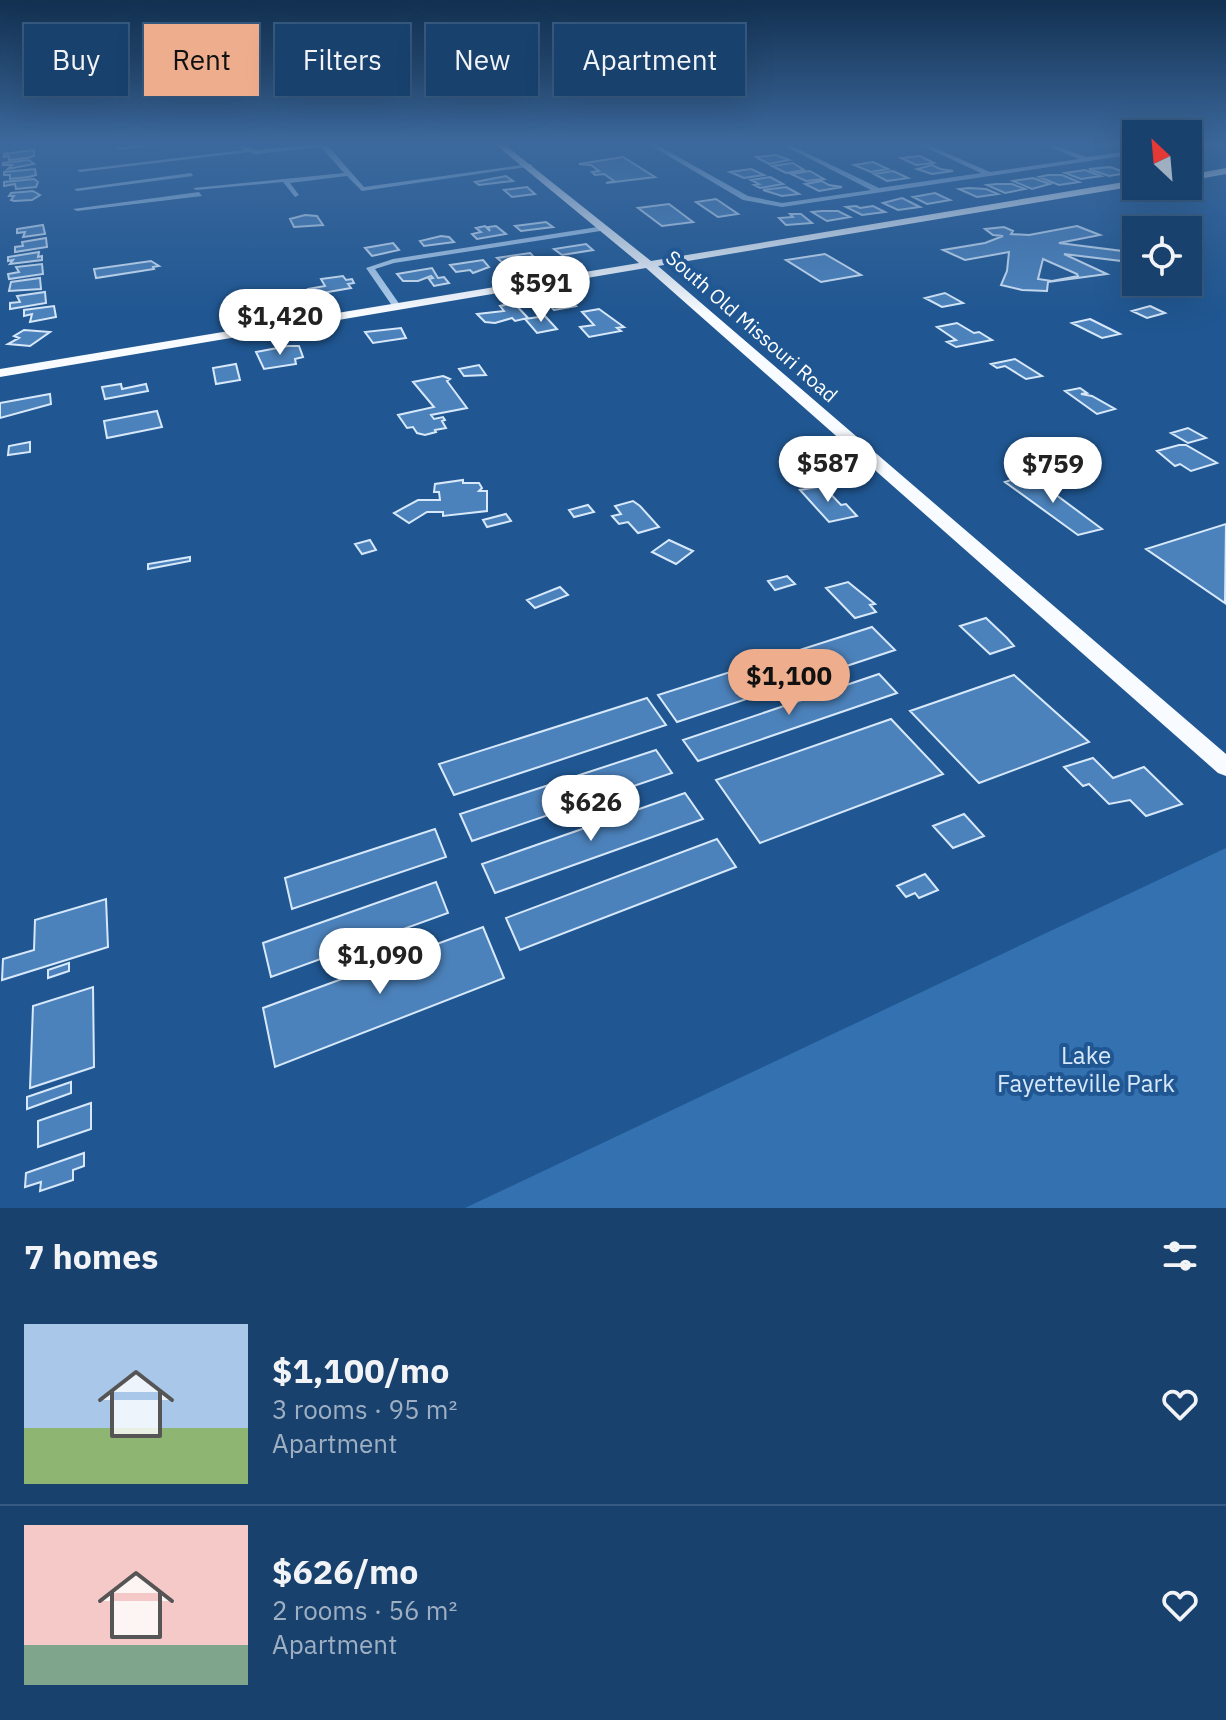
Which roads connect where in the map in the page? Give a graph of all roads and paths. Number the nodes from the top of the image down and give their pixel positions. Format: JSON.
{"nodes":[{"id":1,"x":152,"y":200,"type":"edge"},
{"id":2,"x":571,"y":200,"type":"edge"},
{"id":3,"x":754,"y":200,"type":"edge"},
{"id":4,"x":819,"y":200,"type":"edge"},
{"id":5,"x":1030,"y":200,"type":"edge"},
{"id":6,"x":77,"y":209,"type":"dead end"},
{"id":7,"x":604,"y":228,"type":"junction"},
{"id":8,"x":647,"y":263,"type":"junction"},
{"id":9,"x":396,"y":305,"type":"junction"},
{"id":10,"x":0,"y":373,"type":"edge"},
{"id":11,"x":1226,"y":767,"type":"edge"}],
"edges":[{"from":1,"to":6,"type":"street"},
{"from":2,"to":7,"type":"main road","name":"South Old Missouri Road"},
{"from":3,"to":4,"type":"street"},
{"from":5,"to":8,"type":"main road"},
{"from":7,"to":8,"type":"main road","name":"South Old Missouri Road"},
{"from":7,"to":9,"type":"street"},
{"from":8,"to":9,"type":"main road"},
{"from":8,"to":11,"type":"main road","name":"South Old Missouri Road"},
{"from":9,"to":10,"type":"main road"}]}
